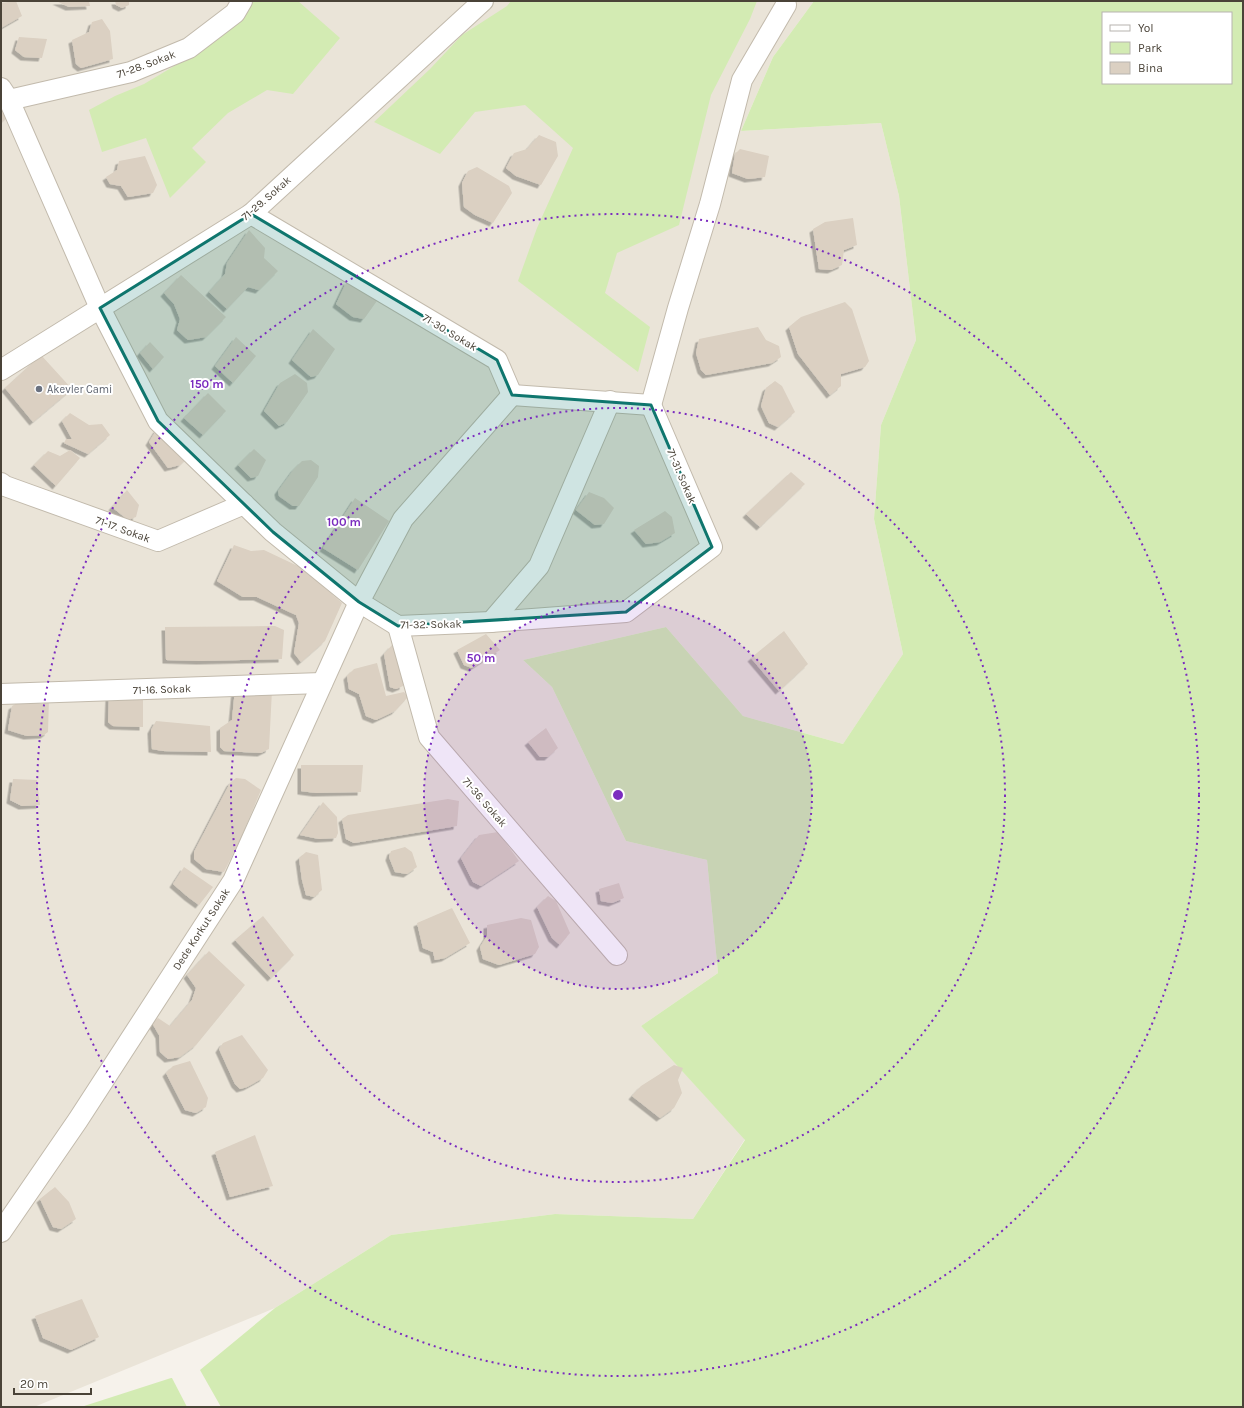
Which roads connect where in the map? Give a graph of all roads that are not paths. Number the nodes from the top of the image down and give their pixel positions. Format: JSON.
{"nodes":[{"id":1,"x":242,"y":1,"type":"edge"},
{"id":2,"x":483,"y":1,"type":"edge"},
{"id":3,"x":786,"y":5,"type":"dead end"},
{"id":4,"x":5,"y":94,"type":"edge"},
{"id":5,"x":251,"y":214,"type":"junction"},
{"id":6,"x":100,"y":308,"type":"junction"},
{"id":7,"x":1,"y":370,"type":"edge"},
{"id":8,"x":512,"y":395,"type":"junction"},
{"id":9,"x":610,"y":401,"type":"junction"},
{"id":10,"x":651,"y":404,"type":"junction"},
{"id":11,"x":1,"y":483,"type":"edge"},
{"id":12,"x":244,"y":504,"type":"junction"},
{"id":13,"x":712,"y":547,"type":"joint"},
{"id":14,"x":359,"y":602,"type":"junction"},
{"id":15,"x":492,"y":622,"type":"junction"},
{"id":16,"x":398,"y":626,"type":"junction"},
{"id":17,"x":322,"y":683,"type":"junction"},
{"id":18,"x":1,"y":694,"type":"edge"},
{"id":19,"x":617,"y":955,"type":"dead end"},
{"id":20,"x":1,"y":1232,"type":"edge"}],
"edges":[{"from":1,"to":4,"type":"street","name":"71-28. Sokak"},
{"from":2,"to":5,"type":"street","name":"71-29. Sokak"},
{"from":3,"to":10,"type":"street"},
{"from":4,"to":6,"type":"street","name":"71-32. Sokak"},
{"from":5,"to":6,"type":"street","name":"71-29. Sokak"},
{"from":5,"to":8,"type":"street","name":"71-30. Sokak"},
{"from":6,"to":7,"type":"street","name":"71-29. Sokak"},
{"from":6,"to":12,"type":"street","name":"71-32. Sokak"},
{"from":8,"to":9,"type":"street"},
{"from":8,"to":14,"type":"street"},
{"from":9,"to":10,"type":"street"},
{"from":9,"to":15,"type":"street"},
{"from":10,"to":13,"type":"street","name":"71-31. Sokak"},
{"from":11,"to":12,"type":"street","name":"71-17. Sokak"},
{"from":12,"to":14,"type":"street","name":"71-32. Sokak"},
{"from":13,"to":15,"type":"street","name":"71-32. Sokak"},
{"from":14,"to":16,"type":"street","name":"71-32. Sokak"},
{"from":14,"to":17,"type":"street","name":"Dede Korkut Sokak"},
{"from":15,"to":16,"type":"street","name":"71-32. Sokak"},
{"from":16,"to":19,"type":"street","name":"71-36. Sokak"},
{"from":17,"to":18,"type":"street","name":"71-16. Sokak"},
{"from":17,"to":20,"type":"street","name":"Dede Korkut Sokak"}]}
